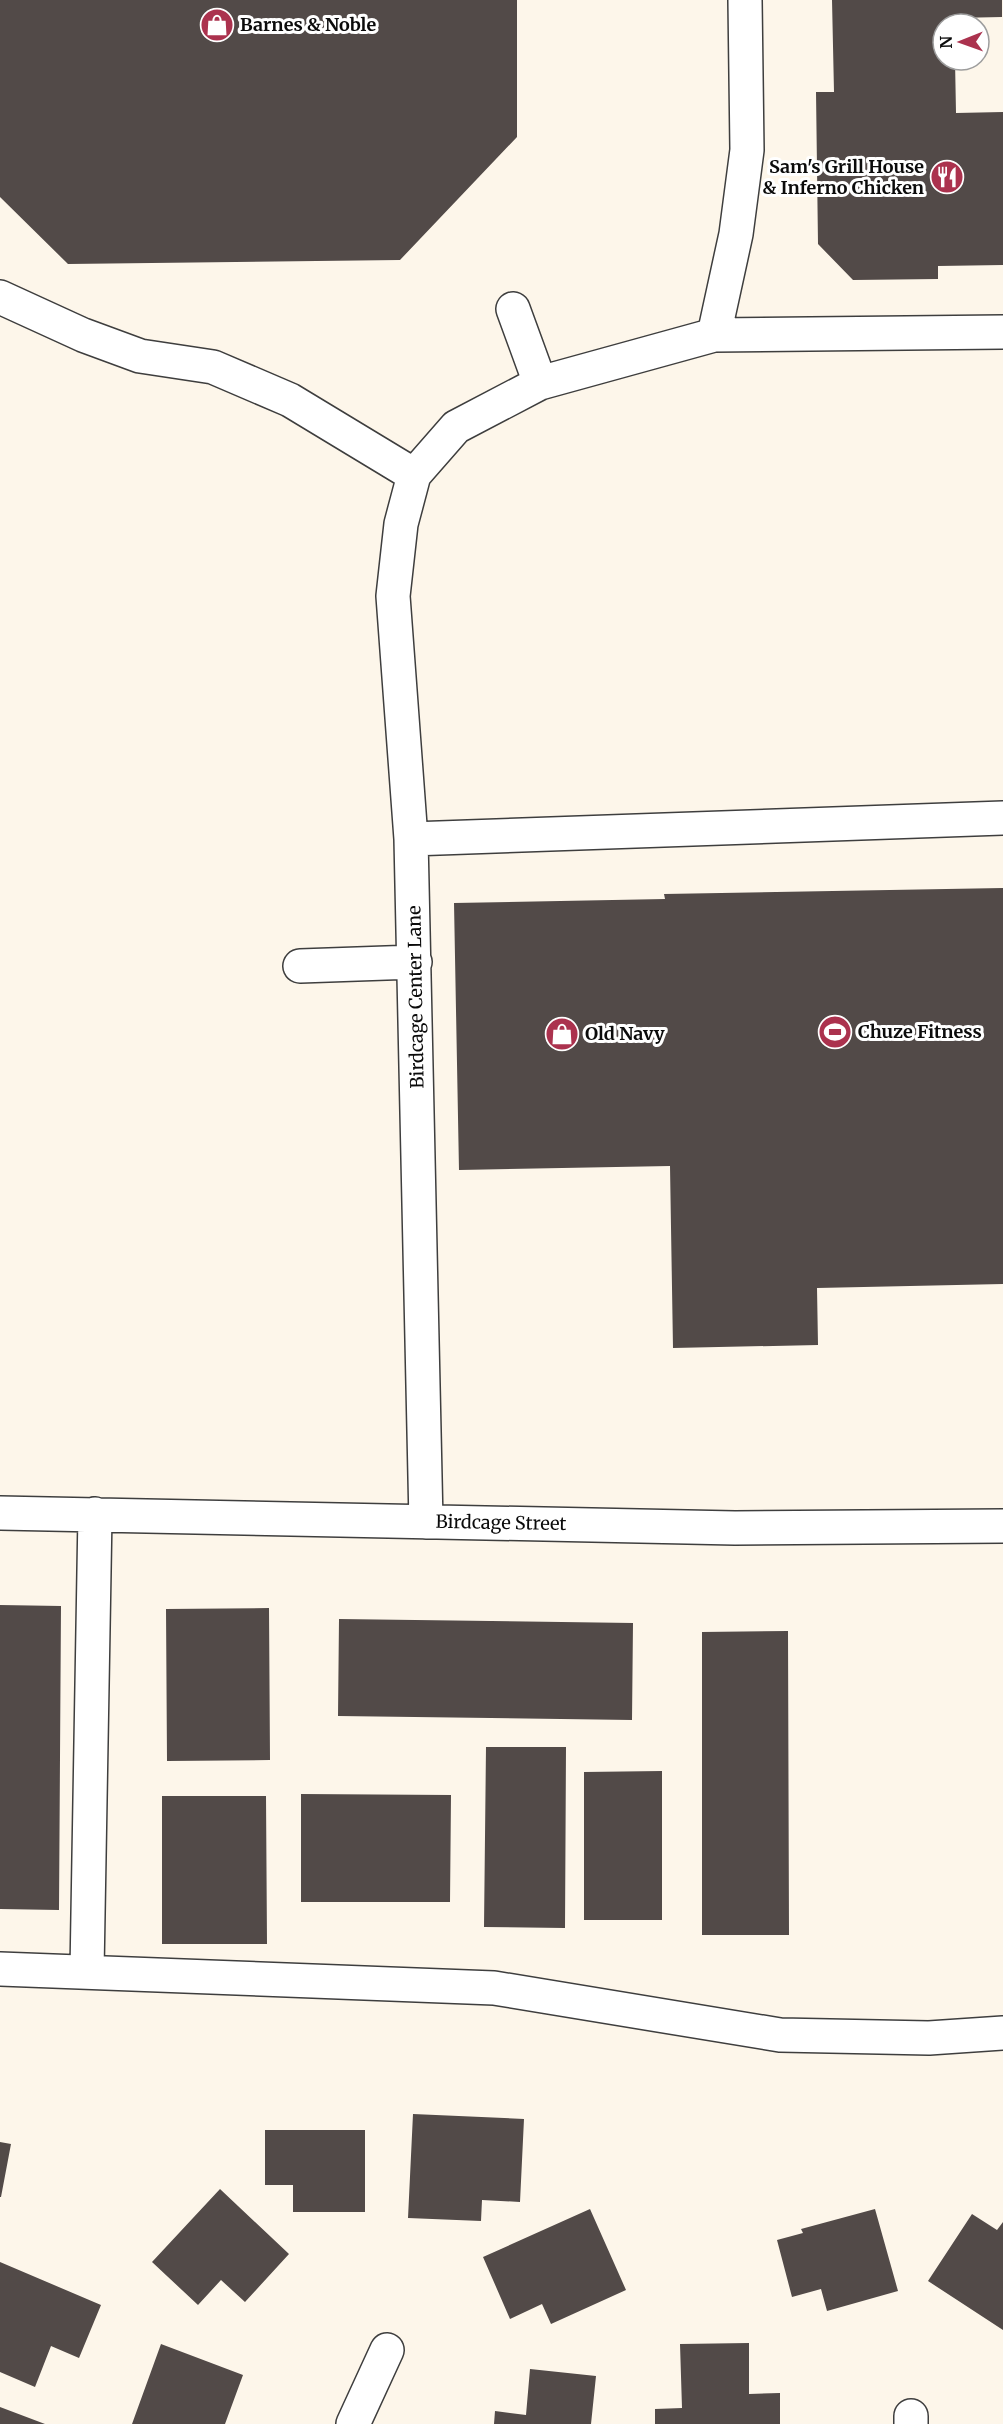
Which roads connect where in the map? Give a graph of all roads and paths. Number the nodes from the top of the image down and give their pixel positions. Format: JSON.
{"nodes":[{"id":1,"x":745,"y":0,"type":"edge"},
{"id":2,"x":0,"y":297,"type":"edge"},
{"id":3,"x":513,"y":309,"type":"dead end"},
{"id":4,"x":1003,"y":332,"type":"edge"},
{"id":5,"x":714,"y":335,"type":"junction"},
{"id":6,"x":540,"y":383,"type":"junction"},
{"id":7,"x":414,"y":475,"type":"junction"},
{"id":8,"x":1003,"y":818,"type":"edge"},
{"id":9,"x":411,"y":839,"type":"junction"},
{"id":10,"x":415,"y":962,"type":"junction"},
{"id":11,"x":300,"y":966,"type":"dead end"},
{"id":12,"x":0,"y":1513,"type":"edge"},
{"id":13,"x":95,"y":1514,"type":"junction"},
{"id":14,"x":426,"y":1522,"type":"junction"},
{"id":15,"x":1003,"y":1526,"type":"edge"},
{"id":16,"x":0,"y":1969,"type":"edge"},
{"id":17,"x":87,"y":1971,"type":"junction"},
{"id":18,"x":1003,"y":2033,"type":"edge"},
{"id":19,"x":387,"y":2350,"type":"dead end"},
{"id":20,"x":353,"y":2424,"type":"edge"}],
"edges":[{"from":1,"to":5,"type":"street"},
{"from":2,"to":7,"type":"street"},
{"from":3,"to":6,"type":"street"},
{"from":4,"to":5,"type":"street","name":"Birdcage Center Lane"},
{"from":5,"to":6,"type":"street","name":"Birdcage Center Lane"},
{"from":6,"to":7,"type":"street","name":"Birdcage Center Lane"},
{"from":7,"to":9,"type":"street","name":"Birdcage Center Lane"},
{"from":8,"to":9,"type":"street"},
{"from":9,"to":10,"type":"street","name":"Birdcage Center Lane"},
{"from":10,"to":11,"type":"street"},
{"from":10,"to":14,"type":"street","name":"Birdcage Center Lane"},
{"from":12,"to":13,"type":"street","name":"Birdcage Street"},
{"from":13,"to":14,"type":"street","name":"Birdcage Street"},
{"from":13,"to":17,"type":"street"},
{"from":14,"to":15,"type":"street","name":"Birdcage Street"},
{"from":16,"to":17,"type":"street"},
{"from":17,"to":18,"type":"street"},
{"from":19,"to":20,"type":"street"}]}
